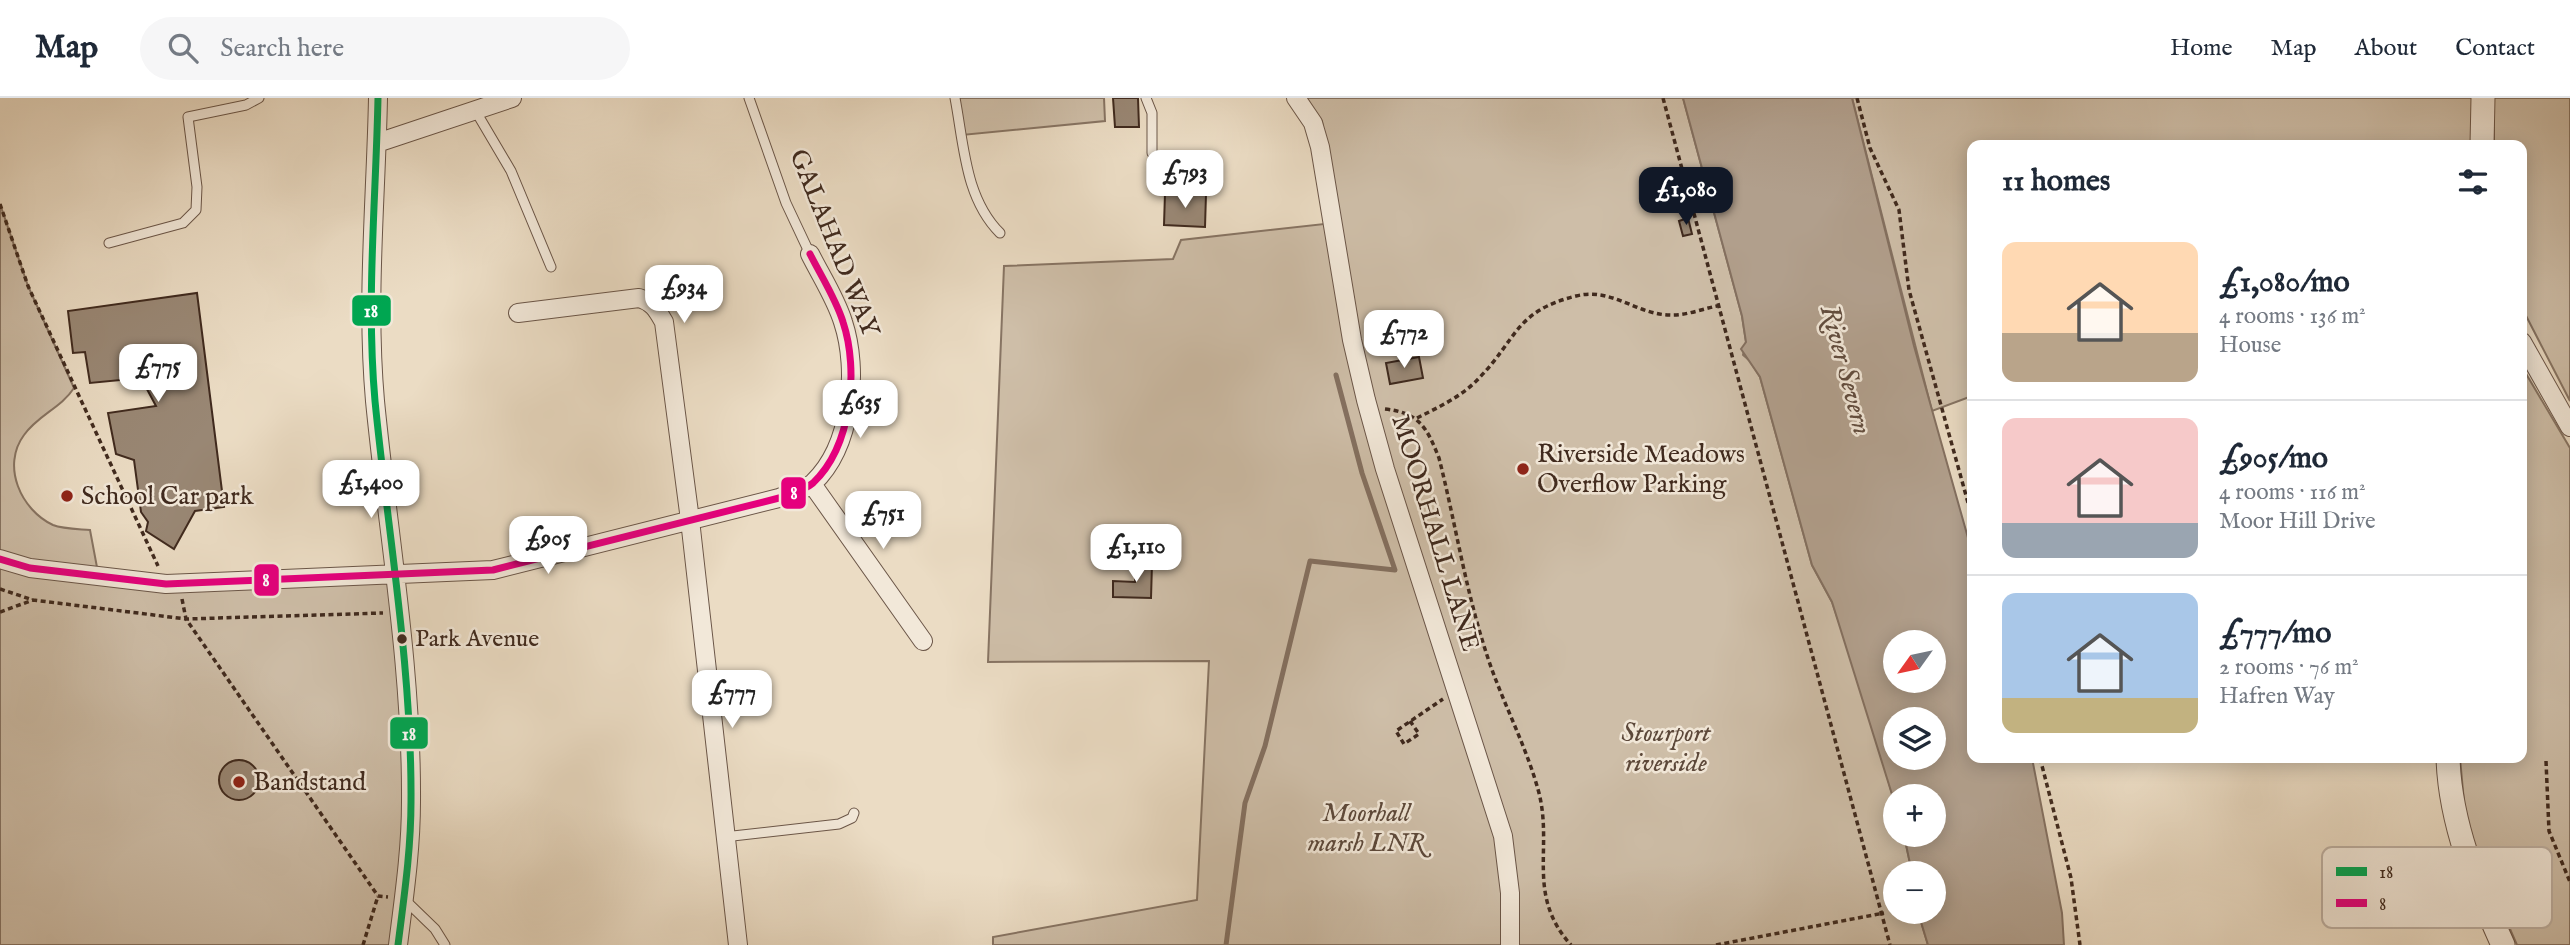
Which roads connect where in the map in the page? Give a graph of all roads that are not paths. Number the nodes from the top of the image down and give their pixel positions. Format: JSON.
{"nodes":[{"id":1,"x":259,"y":98,"type":"edge"},
{"id":2,"x":378,"y":98,"type":"edge"},
{"id":3,"x":512,"y":98,"type":"edge"},
{"id":4,"x":749,"y":98,"type":"edge"},
{"id":5,"x":956,"y":98,"type":"edge"},
{"id":6,"x":1146,"y":98,"type":"edge"},
{"id":7,"x":1296,"y":98,"type":"edge"},
{"id":8,"x":2483,"y":98,"type":"edge"},
{"id":9,"x":475,"y":110,"type":"junction"},
{"id":10,"x":2482,"y":140,"type":"edge"},
{"id":11,"x":377,"y":143,"type":"junction"},
{"id":12,"x":1152,"y":153,"type":"dead end"},
{"id":13,"x":1000,"y":233,"type":"dead end"},
{"id":14,"x":109,"y":243,"type":"dead end"},
{"id":15,"x":810,"y":254,"type":"joint"},
{"id":16,"x":551,"y":267,"type":"dead end"},
{"id":17,"x":518,"y":313,"type":"dead end"},
{"id":18,"x":2527,"y":351,"type":"edge"},
{"id":19,"x":2570,"y":427,"type":"edge"},
{"id":20,"x":813,"y":484,"type":"junction"},
{"id":21,"x":690,"y":520,"type":"junction"},
{"id":22,"x":0,"y":559,"type":"edge"},
{"id":23,"x":397,"y":574,"type":"junction"},
{"id":24,"x":923,"y":641,"type":"dead end"},
{"id":25,"x":2448,"y":763,"type":"edge"},
{"id":26,"x":854,"y":813,"type":"dead end"},
{"id":27,"x":724,"y":837,"type":"junction"},
{"id":28,"x":2464,"y":847,"type":"edge"},
{"id":29,"x":404,"y":899,"type":"junction"},
{"id":30,"x":2496,"y":928,"type":"edge"},
{"id":31,"x":398,"y":945,"type":"edge"},
{"id":32,"x":445,"y":945,"type":"edge"},
{"id":33,"x":738,"y":945,"type":"edge"},
{"id":34,"x":1510,"y":945,"type":"edge"},
{"id":35,"x":2503,"y":945,"type":"edge"}],
"edges":[{"from":1,"to":14,"type":"lane"},
{"from":2,"to":11,"type":"street"},
{"from":3,"to":9,"type":"street"},
{"from":4,"to":15,"type":"lane","name":"GALAHAD WAY"},
{"from":5,"to":13,"type":"lane"},
{"from":6,"to":12,"type":"lane"},
{"from":7,"to":34,"type":"street","name":"MOORHALL LANE"},
{"from":8,"to":10,"type":"street"},
{"from":9,"to":11,"type":"street"},
{"from":9,"to":16,"type":"lane"},
{"from":11,"to":23,"type":"street"},
{"from":15,"to":20,"type":"street","name":"GALAHAD WAY"},
{"from":17,"to":21,"type":"street"},
{"from":18,"to":19,"type":"street"},
{"from":20,"to":21,"type":"street"},
{"from":20,"to":24,"type":"street"},
{"from":21,"to":23,"type":"street"},
{"from":21,"to":27,"type":"street"},
{"from":22,"to":23,"type":"street"},
{"from":23,"to":29,"type":"street"},
{"from":25,"to":28,"type":"street"},
{"from":26,"to":27,"type":"lane"},
{"from":27,"to":33,"type":"street"},
{"from":29,"to":31,"type":"street"},
{"from":29,"to":32,"type":"lane"},
{"from":30,"to":35,"type":"street"}]}
